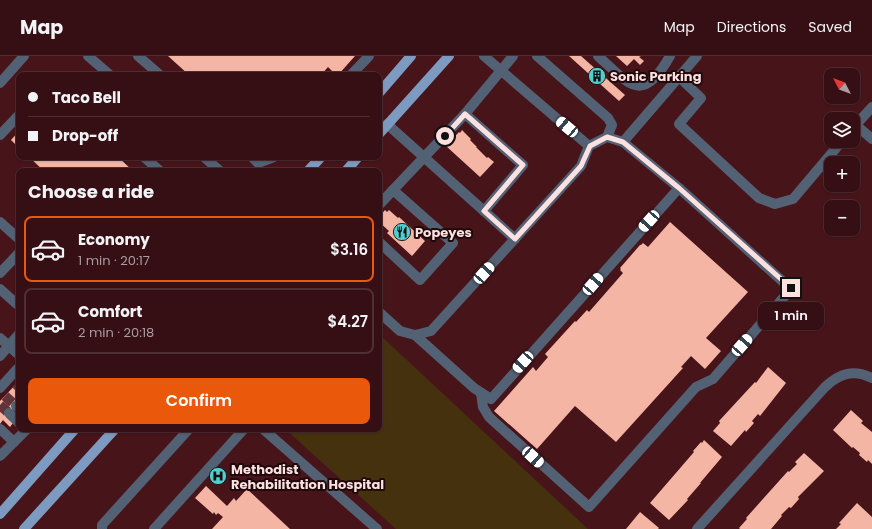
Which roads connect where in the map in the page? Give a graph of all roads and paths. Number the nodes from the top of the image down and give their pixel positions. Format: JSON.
{"nodes":[{"id":1,"x":24,"y":56,"type":"edge"},
{"id":2,"x":88,"y":56,"type":"edge"},
{"id":3,"x":138,"y":56,"type":"edge"},
{"id":4,"x":369,"y":56,"type":"edge"},
{"id":5,"x":411,"y":56,"type":"edge"},
{"id":6,"x":449,"y":56,"type":"edge"},
{"id":7,"x":484,"y":56,"type":"edge"},
{"id":8,"x":513,"y":56,"type":"edge"},
{"id":9,"x":537,"y":56,"type":"edge"},
{"id":10,"x":598,"y":56,"type":"edge"},
{"id":11,"x":670,"y":56,"type":"edge"},
{"id":12,"x":697,"y":56,"type":"edge"},
{"id":13,"x":501,"y":70,"type":"junction"},
{"id":14,"x":107,"y":72,"type":"edge"},
{"id":15,"x":157,"y":72,"type":"edge"},
{"id":16,"x":354,"y":72,"type":"edge"},
{"id":17,"x":679,"y":77,"type":"junction"},
{"id":18,"x":0,"y":83,"type":"edge"},
{"id":19,"x":382,"y":90,"type":"edge"},
{"id":20,"x":872,"y":107,"type":"edge"},
{"id":21,"x":465,"y":114,"type":"junction"},
{"id":22,"x":16,"y":118,"type":"edge"},
{"id":23,"x":860,"y":121,"type":"edge"},
{"id":24,"x":387,"y":124,"type":"junction"},
{"id":25,"x":382,"y":130,"type":"edge"},
{"id":26,"x":860,"y":131,"type":"edge"},
{"id":27,"x":0,"y":135,"type":"edge"},
{"id":28,"x":607,"y":137,"type":"junction"},
{"id":29,"x":872,"y":139,"type":"edge"},
{"id":30,"x":623,"y":142,"type":"junction"},
{"id":31,"x":590,"y":146,"type":"junction"},
{"id":32,"x":836,"y":148,"type":"edge"},
{"id":33,"x":425,"y":157,"type":"junction"},
{"id":34,"x":147,"y":160,"type":"edge"},
{"id":35,"x":207,"y":160,"type":"edge"},
{"id":36,"x":255,"y":160,"type":"edge"},
{"id":37,"x":266,"y":160,"type":"edge"},
{"id":38,"x":318,"y":160,"type":"edge"},
{"id":39,"x":355,"y":160,"type":"edge"},
{"id":40,"x":157,"y":168,"type":"edge"},
{"id":41,"x":217,"y":168,"type":"edge"},
{"id":42,"x":311,"y":168,"type":"edge"},
{"id":43,"x":349,"y":168,"type":"edge"},
{"id":44,"x":679,"y":188,"type":"junction"},
{"id":45,"x":392,"y":190,"type":"junction"},
{"id":46,"x":382,"y":202,"type":"edge"},
{"id":47,"x":484,"y":211,"type":"junction"},
{"id":48,"x":0,"y":222,"type":"edge"},
{"id":49,"x":16,"y":236,"type":"edge"},
{"id":50,"x":515,"y":239,"type":"junction"},
{"id":51,"x":382,"y":245,"type":"edge"},
{"id":52,"x":16,"y":256,"type":"edge"},
{"id":53,"x":0,"y":273,"type":"edge"},
{"id":54,"x":0,"y":289,"type":"edge"},
{"id":55,"x":16,"y":303,"type":"edge"},
{"id":56,"x":382,"y":315,"type":"edge"},
{"id":57,"x":415,"y":335,"type":"junction"},
{"id":58,"x":0,"y":338,"type":"edge"},
{"id":59,"x":16,"y":338,"type":"edge"},
{"id":60,"x":9,"y":346,"type":"junction"},
{"id":61,"x":16,"y":352,"type":"edge"},
{"id":62,"x":0,"y":356,"type":"edge"},
{"id":63,"x":16,"y":373,"type":"edge"},
{"id":64,"x":872,"y":378,"type":"edge"},
{"id":65,"x":2,"y":392,"type":"edge"},
{"id":66,"x":481,"y":393,"type":"junction"},
{"id":67,"x":0,"y":429,"type":"edge"},
{"id":68,"x":23,"y":432,"type":"edge"},
{"id":69,"x":72,"y":432,"type":"edge"},
{"id":70,"x":112,"y":432,"type":"edge"},
{"id":71,"x":185,"y":432,"type":"edge"},
{"id":72,"x":241,"y":432,"type":"edge"},
{"id":73,"x":266,"y":432,"type":"edge"},
{"id":74,"x":14,"y":442,"type":"junction"},
{"id":75,"x":2,"y":451,"type":"edge"},
{"id":76,"x":0,"y":514,"type":"edge"},
{"id":77,"x":700,"y":528,"type":"edge"},
{"id":78,"x":24,"y":529,"type":"edge"},
{"id":79,"x":102,"y":529,"type":"edge"},
{"id":80,"x":154,"y":529,"type":"edge"},
{"id":81,"x":377,"y":529,"type":"edge"}],
"edges":[{"from":1,"to":18,"type":"street"},
{"from":2,"to":14,"type":"street"},
{"from":3,"to":15,"type":"street"},
{"from":4,"to":16,"type":"street"},
{"from":5,"to":19,"type":"main road"},
{"from":6,"to":24,"type":"main road"},
{"from":7,"to":13,"type":"street"},
{"from":8,"to":13,"type":"street"},
{"from":9,"to":28,"type":"street"},
{"from":10,"to":11,"type":"street"},
{"from":12,"to":17,"type":"street"},
{"from":13,"to":21,"type":"street"},
{"from":13,"to":31,"type":"street"},
{"from":17,"to":30,"type":"street"},
{"from":17,"to":32,"type":"street"},
{"from":20,"to":23,"type":"street"},
{"from":21,"to":33,"type":"street"},
{"from":21,"to":47,"type":"street"},
{"from":22,"to":27,"type":"street"},
{"from":24,"to":25,"type":"main road"},
{"from":24,"to":33,"type":"street"},
{"from":26,"to":29,"type":"street"},
{"from":28,"to":30,"type":"street"},
{"from":28,"to":31,"type":"street"},
{"from":30,"to":44,"type":"street"},
{"from":31,"to":50,"type":"street"},
{"from":33,"to":45,"type":"street"},
{"from":33,"to":47,"type":"street"},
{"from":34,"to":40,"type":"street"},
{"from":35,"to":41,"type":"street"},
{"from":36,"to":37,"type":"street"},
{"from":38,"to":42,"type":"main road"},
{"from":39,"to":43,"type":"main road"},
{"from":44,"to":66,"type":"street"},
{"from":44,"to":66,"type":"street"},
{"from":45,"to":46,"type":"street"},
{"from":45,"to":51,"type":"street"},
{"from":47,"to":50,"type":"street"},
{"from":48,"to":49,"type":"street"},
{"from":50,"to":57,"type":"street"},
{"from":52,"to":53,"type":"street"},
{"from":54,"to":55,"type":"street"},
{"from":56,"to":57,"type":"street"},
{"from":57,"to":66,"type":"street"},
{"from":58,"to":60,"type":"street"},
{"from":59,"to":60,"type":"street"},
{"from":60,"to":61,"type":"street"},
{"from":60,"to":62,"type":"street"},
{"from":63,"to":65,"type":"street"},
{"from":64,"to":77,"type":"street"},
{"from":67,"to":74,"type":"street"},
{"from":68,"to":74,"type":"street"},
{"from":69,"to":76,"type":"main road"},
{"from":70,"to":78,"type":"main road"},
{"from":71,"to":79,"type":"street"},
{"from":72,"to":80,"type":"street"},
{"from":73,"to":81,"type":"street"},
{"from":74,"to":75,"type":"street"}]}
